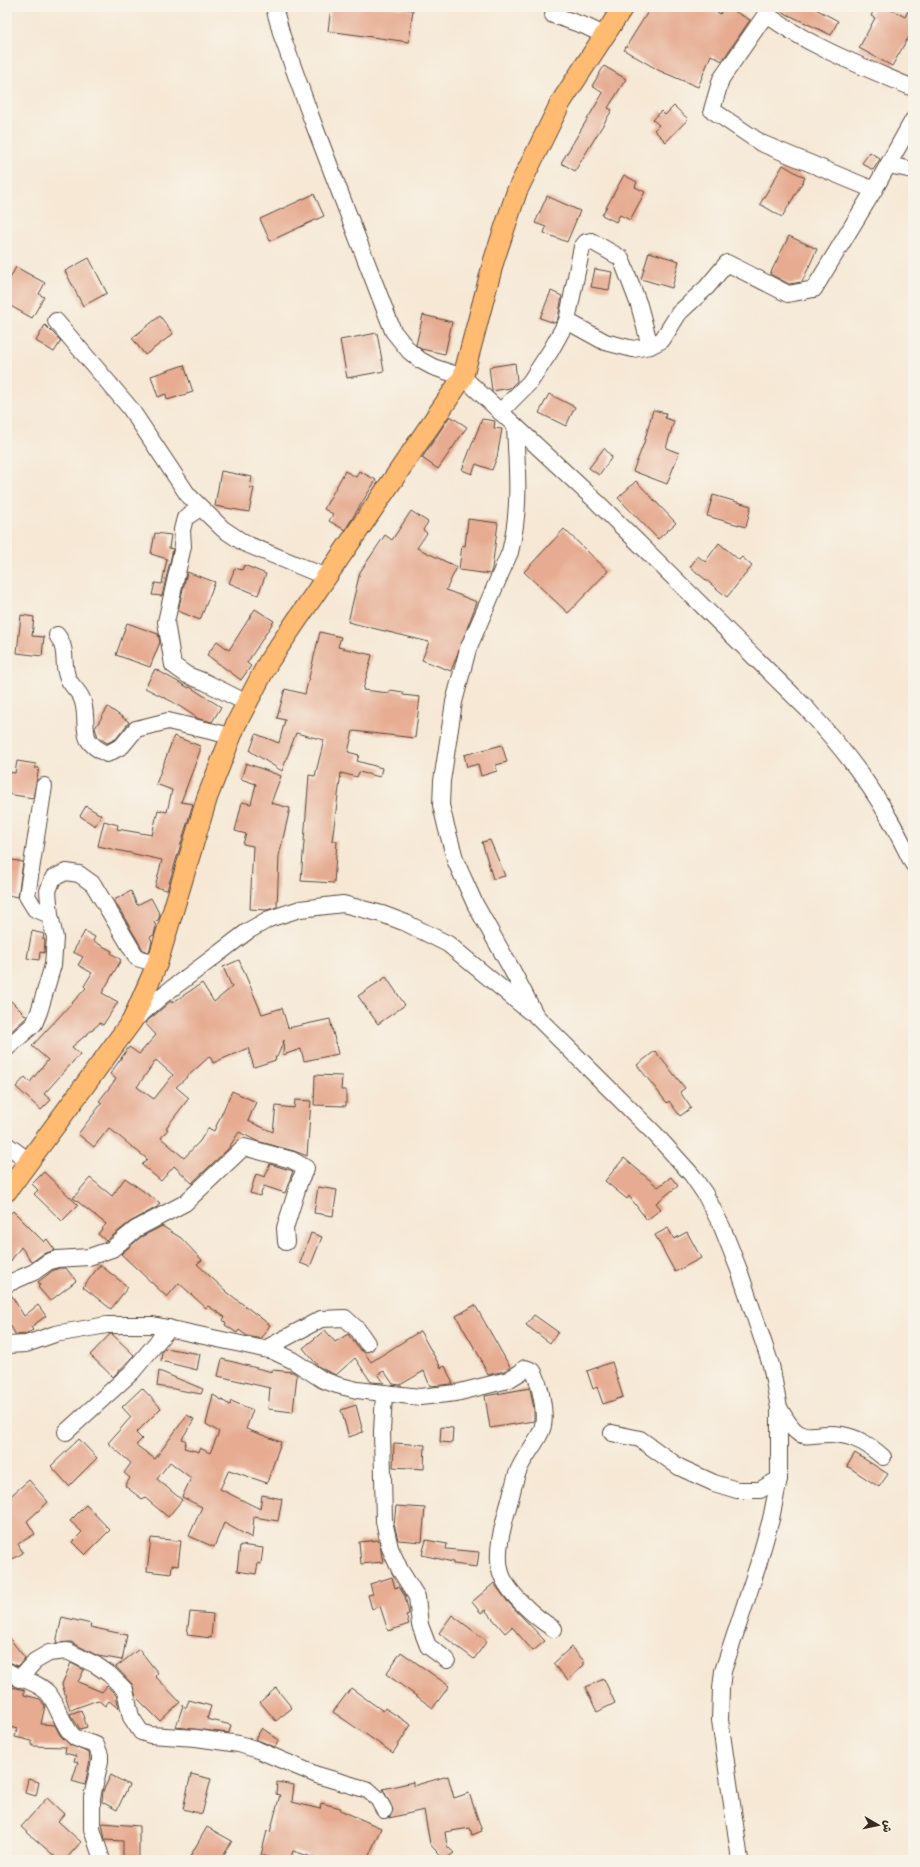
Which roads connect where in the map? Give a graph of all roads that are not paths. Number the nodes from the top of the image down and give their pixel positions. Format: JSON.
{"nodes":[{"id":1,"x":274,"y":7,"type":"edge"},
{"id":2,"x":623,"y":7,"type":"edge"},
{"id":3,"x":768,"y":10,"type":"edge"},
{"id":4,"x":554,"y":15,"type":"dead end"},
{"id":5,"x":604,"y":35,"type":"junction"},
{"id":6,"x":913,"y":88,"type":"edge"},
{"id":7,"x":913,"y":120,"type":"edge"},
{"id":8,"x":888,"y":165,"type":"junction"},
{"id":9,"x":913,"y":170,"type":"edge"},
{"id":10,"x":874,"y":190,"type":"junction"},
{"id":11,"x":56,"y":321,"type":"dead end"},
{"id":12,"x":567,"y":321,"type":"junction"},
{"id":13,"x":650,"y":346,"type":"junction"},
{"id":14,"x":463,"y":377,"type":"junction"},
{"id":15,"x":500,"y":412,"type":"junction"},
{"id":16,"x":514,"y":426,"type":"junction"},
{"id":17,"x":200,"y":508,"type":"junction"},
{"id":18,"x":326,"y":577,"type":"junction"},
{"id":19,"x":56,"y":635,"type":"dead end"},
{"id":20,"x":247,"y":703,"type":"junction"},
{"id":21,"x":231,"y":736,"type":"junction"},
{"id":22,"x":44,"y":786,"type":"dead end"},
{"id":23,"x":913,"y":864,"type":"edge"},
{"id":24,"x":50,"y":915,"type":"junction"},
{"id":25,"x":157,"y":964,"type":"junction"},
{"id":26,"x":536,"y":1016,"type":"junction"},
{"id":27,"x":132,"y":1021,"type":"junction"},
{"id":28,"x":7,"y":1048,"type":"edge"},
{"id":29,"x":7,"y":1145,"type":"edge"},
{"id":30,"x":29,"y":1161,"type":"junction"},
{"id":31,"x":7,"y":1191,"type":"edge"},
{"id":32,"x":286,"y":1242,"type":"dead end"},
{"id":33,"x":7,"y":1284,"type":"edge"},
{"id":34,"x":169,"y":1328,"type":"junction"},
{"id":35,"x":367,"y":1342,"type":"dead end"},
{"id":36,"x":7,"y":1345,"type":"edge"},
{"id":37,"x":264,"y":1349,"type":"junction"},
{"id":38,"x":384,"y":1393,"type":"junction"},
{"id":39,"x":779,"y":1408,"type":"junction"},
{"id":40,"x":66,"y":1432,"type":"dead end"},
{"id":41,"x":612,"y":1433,"type":"dead end"},
{"id":42,"x":883,"y":1457,"type":"dead end"},
{"id":43,"x":779,"y":1479,"type":"junction"},
{"id":44,"x":554,"y":1629,"type":"dead end"},
{"id":45,"x":447,"y":1660,"type":"dead end"},
{"id":46,"x":13,"y":1675,"type":"edge"},
{"id":47,"x":384,"y":1810,"type":"dead end"},
{"id":48,"x":102,"y":1860,"type":"edge"},
{"id":49,"x":740,"y":1860,"type":"edge"}],
"edges":[{"from":1,"to":14,"type":"street"},
{"from":2,"to":5,"type":"main road"},
{"from":3,"to":6,"type":"street"},
{"from":3,"to":10,"type":"street"},
{"from":4,"to":5,"type":"street"},
{"from":5,"to":14,"type":"main road"},
{"from":7,"to":8,"type":"street"},
{"from":8,"to":9,"type":"street"},
{"from":8,"to":10,"type":"street"},
{"from":10,"to":13,"type":"street"},
{"from":11,"to":17,"type":"street"},
{"from":12,"to":13,"type":"street"},
{"from":12,"to":13,"type":"street"},
{"from":12,"to":15,"type":"street"},
{"from":14,"to":15,"type":"street"},
{"from":14,"to":18,"type":"main road"},
{"from":15,"to":16,"type":"street"},
{"from":16,"to":23,"type":"street"},
{"from":16,"to":26,"type":"street"},
{"from":17,"to":18,"type":"street"},
{"from":17,"to":20,"type":"street"},
{"from":18,"to":20,"type":"main road"},
{"from":19,"to":21,"type":"street"},
{"from":20,"to":21,"type":"main road"},
{"from":21,"to":25,"type":"main road"},
{"from":22,"to":24,"type":"street"},
{"from":24,"to":25,"type":"street"},
{"from":24,"to":28,"type":"street"},
{"from":25,"to":27,"type":"main road"},
{"from":26,"to":27,"type":"street"},
{"from":26,"to":39,"type":"street"},
{"from":27,"to":30,"type":"main road"},
{"from":29,"to":30,"type":"street"},
{"from":30,"to":31,"type":"main road"},
{"from":32,"to":33,"type":"street"},
{"from":34,"to":36,"type":"street"},
{"from":34,"to":37,"type":"street"},
{"from":34,"to":40,"type":"street"},
{"from":35,"to":37,"type":"street"},
{"from":37,"to":38,"type":"street"},
{"from":38,"to":44,"type":"street"},
{"from":38,"to":45,"type":"street"},
{"from":39,"to":42,"type":"street"},
{"from":39,"to":43,"type":"street"},
{"from":41,"to":43,"type":"street"},
{"from":43,"to":49,"type":"street"},
{"from":46,"to":47,"type":"street"},
{"from":46,"to":48,"type":"street"}]}
